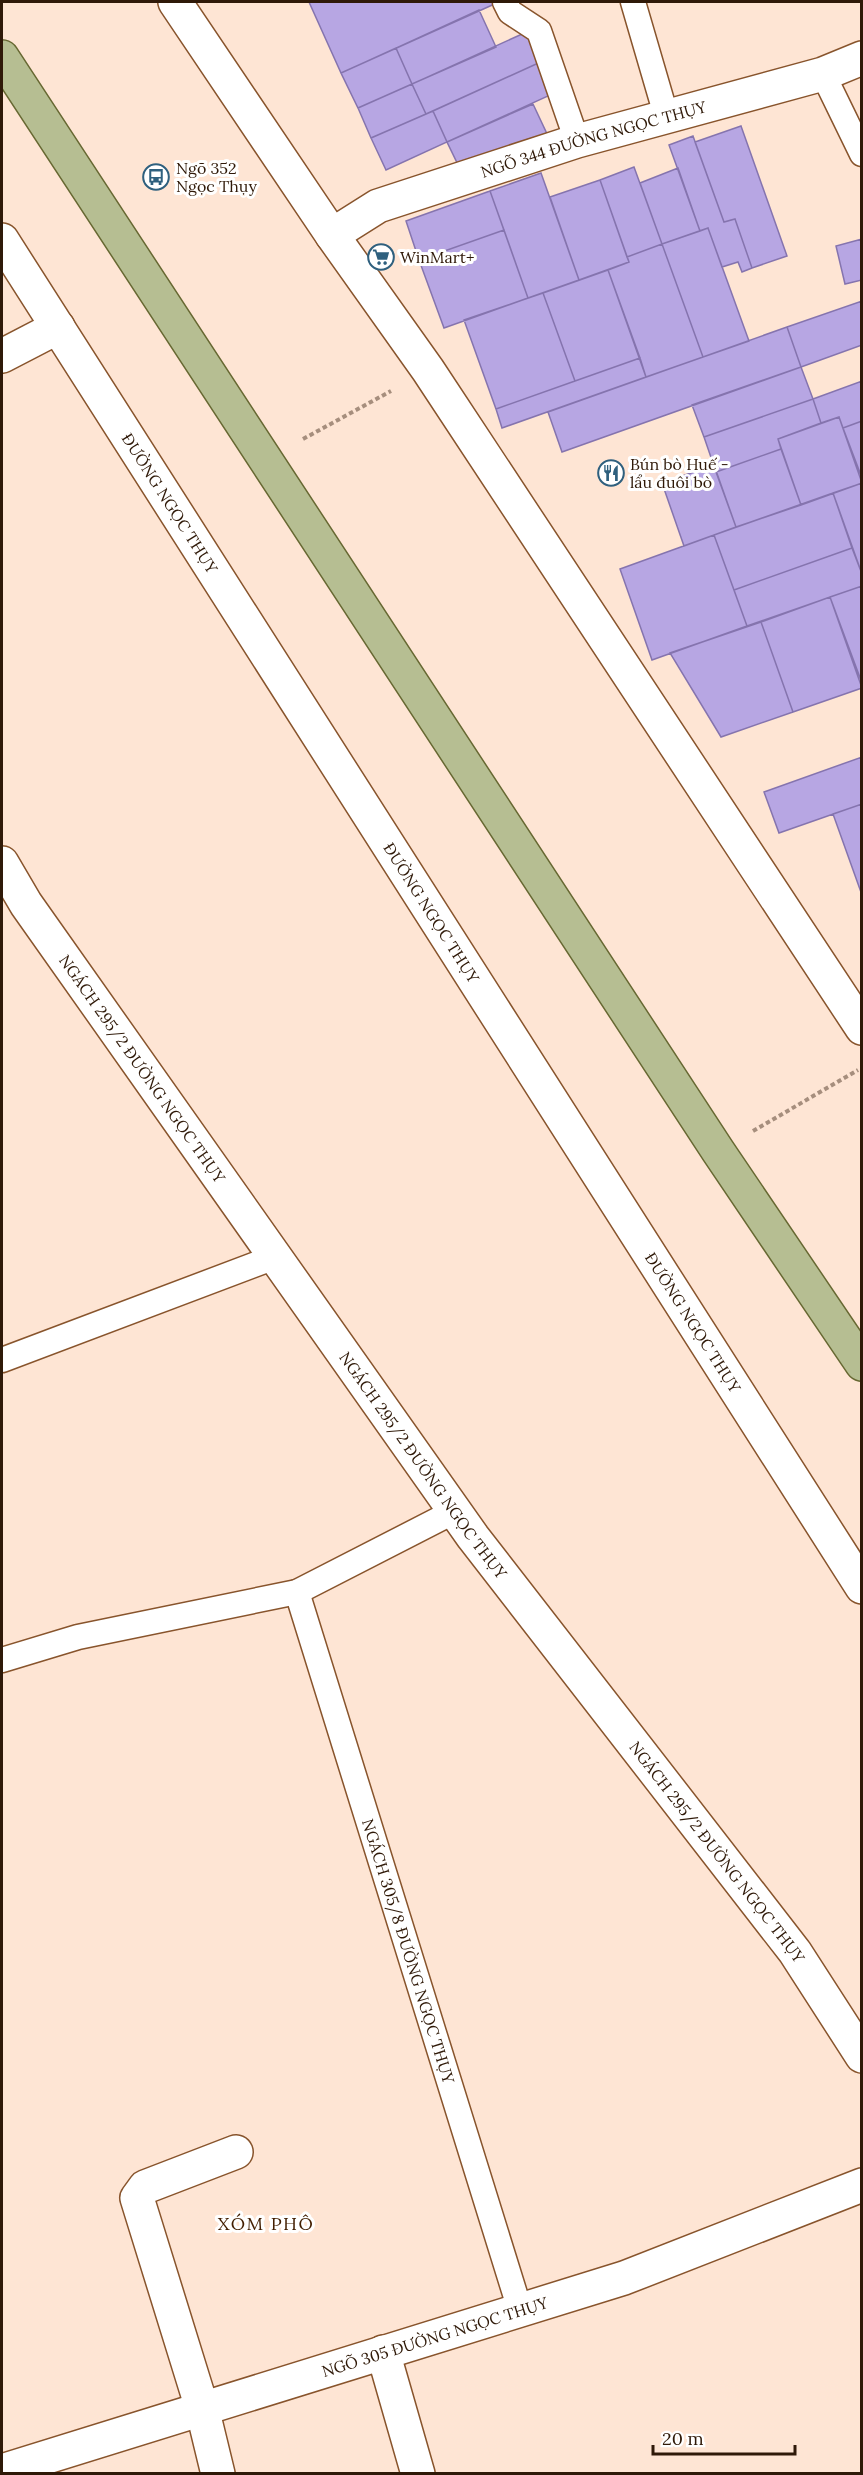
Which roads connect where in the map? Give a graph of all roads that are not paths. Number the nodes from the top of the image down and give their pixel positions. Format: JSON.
{"nodes":[{"id":1,"x":175,"y":2,"type":"edge"},
{"id":2,"x":505,"y":2,"type":"edge"},
{"id":3,"x":633,"y":2,"type":"edge"},
{"id":4,"x":2,"y":57,"type":"edge"},
{"id":5,"x":861,"y":58,"type":"edge"},
{"id":6,"x":823,"y":74,"type":"junction"},
{"id":7,"x":666,"y":116,"type":"junction"},
{"id":8,"x":577,"y":141,"type":"junction"},
{"id":9,"x":861,"y":154,"type":"edge"},
{"id":10,"x":332,"y":235,"type":"junction"},
{"id":11,"x":2,"y":240,"type":"edge"},
{"id":12,"x":58,"y":327,"type":"junction"},
{"id":13,"x":2,"y":356,"type":"edge"},
{"id":14,"x":2,"y":863,"type":"edge"},
{"id":15,"x":861,"y":1028,"type":"edge"},
{"id":16,"x":275,"y":1257,"type":"junction"},
{"id":17,"x":2,"y":1360,"type":"edge"},
{"id":18,"x":861,"y":1364,"type":"edge"},
{"id":19,"x":455,"y":1511,"type":"junction"},
{"id":20,"x":861,"y":1587,"type":"edge"},
{"id":21,"x":297,"y":1592,"type":"junction"},
{"id":22,"x":2,"y":1660,"type":"edge"},
{"id":23,"x":861,"y":2056,"type":"edge"},
{"id":24,"x":236,"y":2152,"type":"dead end"},
{"id":25,"x":861,"y":2185,"type":"edge"},
{"id":26,"x":520,"y":2310,"type":"junction"},
{"id":27,"x":383,"y":2352,"type":"junction"},
{"id":28,"x":202,"y":2408,"type":"junction"},
{"id":29,"x":3,"y":2468,"type":"edge"},
{"id":30,"x":218,"y":2474,"type":"edge"},
{"id":31,"x":418,"y":2474,"type":"edge"}],
"edges":[{"from":1,"to":10,"type":"street"},
{"from":2,"to":8,"type":"lane"},
{"from":3,"to":7,"type":"lane"},
{"from":4,"to":18,"type":"main road"},
{"from":5,"to":6,"type":"street","name":"NGÕ 344 ĐƯỜNG NGỌC THỤY"},
{"from":6,"to":7,"type":"street","name":"NGÕ 344 ĐƯỜNG NGỌC THỤY"},
{"from":6,"to":9,"type":"lane"},
{"from":7,"to":8,"type":"street","name":"NGÕ 344 ĐƯỜNG NGỌC THỤY"},
{"from":8,"to":10,"type":"street","name":"NGÕ 344 ĐƯỜNG NGỌC THỤY"},
{"from":10,"to":15,"type":"street"},
{"from":11,"to":12,"type":"street","name":"ĐƯỜNG NGỌC THỤY"},
{"from":12,"to":13,"type":"street"},
{"from":12,"to":20,"type":"street","name":"ĐƯỜNG NGỌC THỤY"},
{"from":14,"to":16,"type":"street","name":"NGÁCH 295/2 ĐƯỜNG NGỌC THỤY"},
{"from":16,"to":17,"type":"lane"},
{"from":16,"to":19,"type":"street","name":"NGÁCH 295/2 ĐƯỜNG NGỌC THỤY"},
{"from":19,"to":21,"type":"lane"},
{"from":19,"to":23,"type":"street","name":"NGÁCH 295/2 ĐƯỜNG NGỌC THỤY"},
{"from":21,"to":22,"type":"lane"},
{"from":21,"to":26,"type":"lane","name":"NGÁCH 305/8 ĐƯỜNG NGỌC THỤY"},
{"from":24,"to":28,"type":"street"},
{"from":25,"to":26,"type":"street","name":"NGÕ 305 ĐƯỜNG NGỌC THỤY"},
{"from":26,"to":27,"type":"street","name":"NGÕ 305 ĐƯỜNG NGỌC THỤY"},
{"from":27,"to":28,"type":"street","name":"NGÕ 305 ĐƯỜNG NGỌC THỤY"},
{"from":27,"to":31,"type":"street"},
{"from":28,"to":29,"type":"street","name":"NGÕ 305 ĐƯỜNG NGỌC THỤY"},
{"from":28,"to":30,"type":"street"}]}
